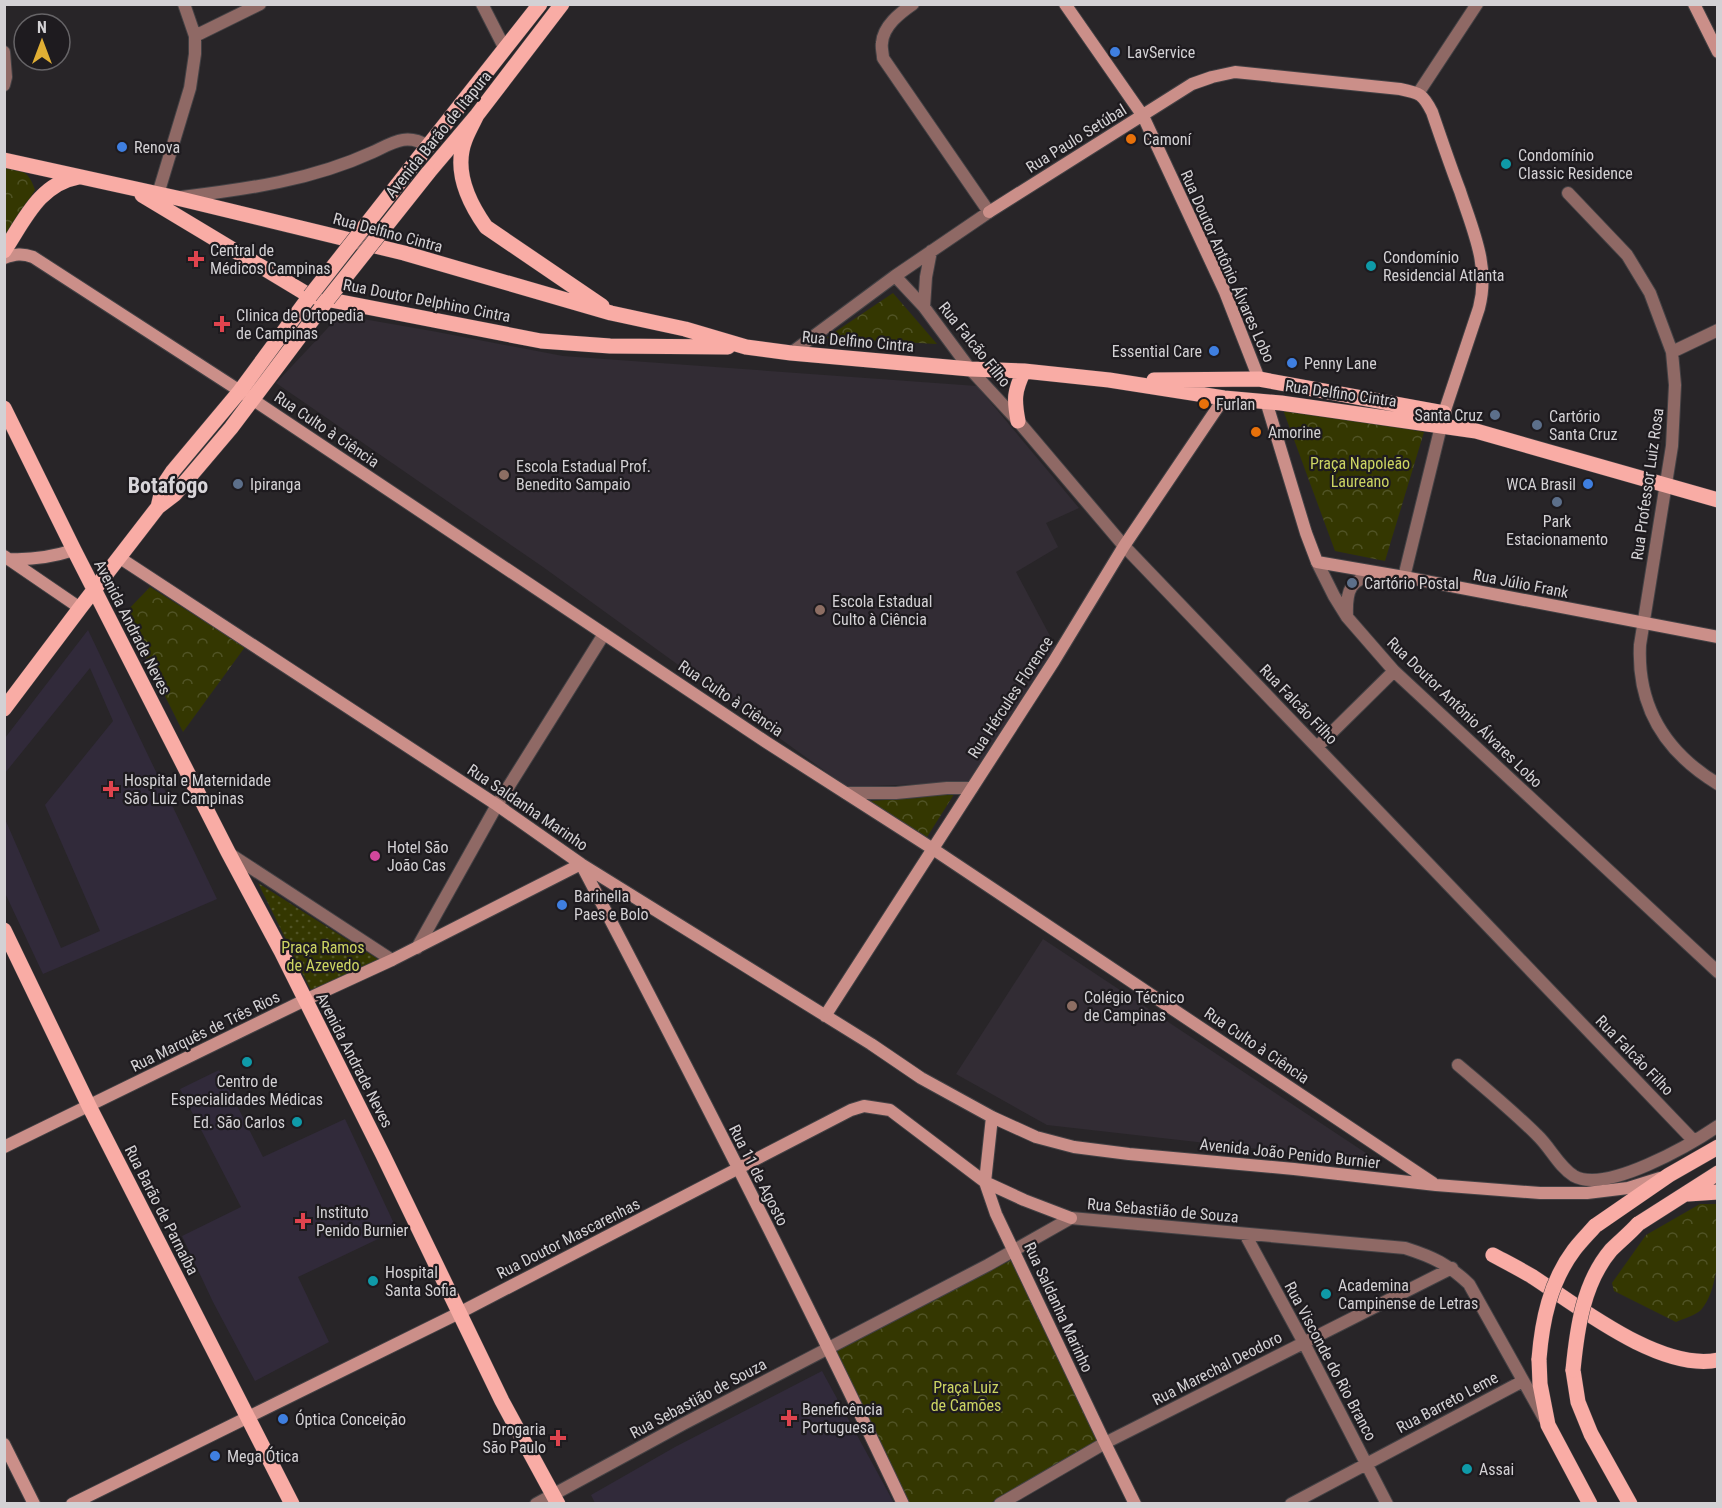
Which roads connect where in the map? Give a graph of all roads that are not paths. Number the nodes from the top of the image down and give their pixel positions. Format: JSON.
{"nodes":[{"id":1,"x":184,"y":4,"type":"edge"},
{"id":2,"x":261,"y":4,"type":"edge"},
{"id":3,"x":482,"y":4,"type":"edge"},
{"id":4,"x":540,"y":4,"type":"edge"},
{"id":5,"x":562,"y":4,"type":"edge"},
{"id":6,"x":913,"y":4,"type":"edge"},
{"id":7,"x":1065,"y":4,"type":"edge"},
{"id":8,"x":1477,"y":4,"type":"edge"},
{"id":9,"x":1694,"y":4,"type":"edge"},
{"id":10,"x":195,"y":36,"type":"junction"},
{"id":11,"x":505,"y":49,"type":"junction"},
{"id":12,"x":4,"y":52,"type":"edge"},
{"id":13,"x":1718,"y":52,"type":"edge"},
{"id":14,"x":4,"y":85,"type":"edge"},
{"id":15,"x":1419,"y":92,"type":"junction"},
{"id":16,"x":477,"y":115,"type":"junction"},
{"id":17,"x":1143,"y":116,"type":"junction"},
{"id":18,"x":428,"y":146,"type":"junction"},
{"id":19,"x":4,"y":160,"type":"edge"},
{"id":20,"x":81,"y":177,"type":"junction"},
{"id":21,"x":130,"y":188,"type":"junction"},
{"id":22,"x":1568,"y":193,"type":"dead end"},
{"id":23,"x":158,"y":194,"type":"junction"},
{"id":24,"x":177,"y":198,"type":"junction"},
{"id":25,"x":989,"y":212,"type":"junction"},
{"id":26,"x":4,"y":251,"type":"edge"},
{"id":27,"x":930,"y":251,"type":"junction"},
{"id":28,"x":4,"y":258,"type":"edge"},
{"id":29,"x":895,"y":276,"type":"junction"},
{"id":30,"x":310,"y":296,"type":"junction"},
{"id":31,"x":328,"y":299,"type":"junction"},
{"id":32,"x":924,"y":307,"type":"junction"},
{"id":33,"x":611,"y":314,"type":"junction"},
{"id":34,"x":637,"y":320,"type":"junction"},
{"id":35,"x":1718,"y":330,"type":"edge"},
{"id":36,"x":634,"y":347,"type":"junction"},
{"id":37,"x":746,"y":347,"type":"junction"},
{"id":38,"x":1672,"y":352,"type":"junction"},
{"id":39,"x":791,"y":353,"type":"junction"},
{"id":40,"x":970,"y":369,"type":"junction"},
{"id":41,"x":1024,"y":372,"type":"junction"},
{"id":42,"x":1259,"y":379,"type":"junction"},
{"id":43,"x":1109,"y":380,"type":"junction"},
{"id":44,"x":246,"y":395,"type":"junction"},
{"id":45,"x":1224,"y":398,"type":"junction"},
{"id":46,"x":1266,"y":401,"type":"junction"},
{"id":47,"x":4,"y":408,"type":"edge"},
{"id":48,"x":1443,"y":419,"type":"junction"},
{"id":49,"x":1018,"y":422,"type":"junction"},
{"id":50,"x":10,"y":431,"type":"edge"},
{"id":51,"x":1665,"y":484,"type":"junction"},
{"id":52,"x":1718,"y":500,"type":"edge"},
{"id":53,"x":1124,"y":546,"type":"junction"},
{"id":54,"x":74,"y":550,"type":"junction"},
{"id":55,"x":6,"y":558,"type":"edge"},
{"id":56,"x":120,"y":558,"type":"junction"},
{"id":57,"x":1317,"y":562,"type":"junction"},
{"id":58,"x":1377,"y":573,"type":"junction"},
{"id":59,"x":1404,"y":577,"type":"junction"},
{"id":60,"x":94,"y":590,"type":"junction"},
{"id":61,"x":80,"y":608,"type":"junction"},
{"id":62,"x":1347,"y":617,"type":"junction"},
{"id":63,"x":1643,"y":624,"type":"junction"},
{"id":64,"x":604,"y":634,"type":"junction"},
{"id":65,"x":1718,"y":638,"type":"edge"},
{"id":66,"x":1394,"y":671,"type":"junction"},
{"id":67,"x":4,"y":709,"type":"edge"},
{"id":68,"x":1317,"y":747,"type":"junction"},
{"id":69,"x":1718,"y":784,"type":"edge"},
{"id":70,"x":972,"y":788,"type":"junction"},
{"id":71,"x":846,"y":793,"type":"junction"},
{"id":72,"x":497,"y":805,"type":"junction"},
{"id":73,"x":933,"y":849,"type":"junction"},
{"id":74,"x":228,"y":852,"type":"junction"},
{"id":75,"x":580,"y":864,"type":"junction"},
{"id":76,"x":4,"y":930,"type":"edge"},
{"id":77,"x":417,"y":948,"type":"junction"},
{"id":78,"x":392,"y":960,"type":"junction"},
{"id":79,"x":1718,"y":972,"type":"edge"},
{"id":80,"x":306,"y":1000,"type":"junction"},
{"id":81,"x":825,"y":1016,"type":"junction"},
{"id":82,"x":1458,"y":1065,"type":"dead end"},
{"id":83,"x":921,"y":1078,"type":"joint"},
{"id":84,"x":89,"y":1106,"type":"junction"},
{"id":85,"x":992,"y":1117,"type":"junction"},
{"id":86,"x":1718,"y":1126,"type":"edge"},
{"id":87,"x":1694,"y":1141,"type":"junction"},
{"id":88,"x":4,"y":1147,"type":"edge"},
{"id":89,"x":1718,"y":1147,"type":"edge"},
{"id":90,"x":738,"y":1168,"type":"junction"},
{"id":91,"x":1718,"y":1173,"type":"edge"},
{"id":92,"x":1669,"y":1175,"type":"junction"},
{"id":93,"x":985,"y":1182,"type":"junction"},
{"id":94,"x":1436,"y":1185,"type":"junction"},
{"id":95,"x":1718,"y":1192,"type":"edge"},
{"id":96,"x":1686,"y":1194,"type":"junction"},
{"id":97,"x":1071,"y":1218,"type":"junction"},
{"id":98,"x":1245,"y":1234,"type":"junction"},
{"id":99,"x":1014,"y":1251,"type":"junction"},
{"id":100,"x":1493,"y":1255,"type":"dead end"},
{"id":101,"x":1452,"y":1268,"type":"junction"},
{"id":102,"x":459,"y":1313,"type":"junction"},
{"id":103,"x":1304,"y":1343,"type":"junction"},
{"id":104,"x":828,"y":1348,"type":"junction"},
{"id":105,"x":1718,"y":1360,"type":"edge"},
{"id":106,"x":1523,"y":1381,"type":"junction"},
{"id":107,"x":247,"y":1416,"type":"junction"},
{"id":108,"x":1548,"y":1425,"type":"junction"},
{"id":109,"x":1105,"y":1443,"type":"junction"},
{"id":110,"x":4,"y":1444,"type":"edge"},
{"id":111,"x":1366,"y":1464,"type":"junction"},
{"id":112,"x":556,"y":1499,"type":"edge"},
{"id":113,"x":34,"y":1503,"type":"edge"},
{"id":114,"x":72,"y":1503,"type":"edge"},
{"id":115,"x":292,"y":1503,"type":"edge"},
{"id":116,"x":537,"y":1503,"type":"edge"},
{"id":117,"x":903,"y":1503,"type":"edge"},
{"id":118,"x":1000,"y":1503,"type":"edge"},
{"id":119,"x":1135,"y":1503,"type":"edge"},
{"id":120,"x":1291,"y":1503,"type":"edge"},
{"id":121,"x":1387,"y":1503,"type":"edge"},
{"id":122,"x":1590,"y":1503,"type":"edge"},
{"id":123,"x":1630,"y":1503,"type":"edge"}],
"edges":[{"from":1,"to":10,"type":"street"},
{"from":2,"to":10,"type":"street"},
{"from":3,"to":11,"type":"street"},
{"from":4,"to":11,"type":"main road","name":"Avenida Barão de Itapura"},
{"from":5,"to":16,"type":"main road","name":"Avenida Barão de Itapura"},
{"from":6,"to":25,"type":"street"},
{"from":7,"to":17,"type":"street","name":"Rua Doutor Antônio Álvares Lobo"},
{"from":8,"to":15,"type":"street"},
{"from":9,"to":13,"type":"street"},
{"from":10,"to":23,"type":"street"},
{"from":11,"to":18,"type":"main road","name":"Avenida Barão de Itapura"},
{"from":12,"to":14,"type":"street"},
{"from":15,"to":17,"type":"street","name":"Rua Paulo Setúbal"},
{"from":15,"to":48,"type":"street"},
{"from":16,"to":31,"type":"main road","name":"Avenida Barão de Itapura","bridge":true},
{"from":16,"to":33,"type":"main road"},
{"from":17,"to":25,"type":"street","name":"Rua Paulo Setúbal"},
{"from":17,"to":42,"type":"street","name":"Rua Doutor Antônio Álvares Lobo"},
{"from":18,"to":24,"type":"street"},
{"from":18,"to":30,"type":"main road","name":"Avenida Barão de Itapura","bridge":true},
{"from":19,"to":20,"type":"main road","name":"Rua Delfino Cintra"},
{"from":20,"to":21,"type":"main road","name":"Rua Delfino Cintra"},
{"from":20,"to":26,"type":"main road"},
{"from":21,"to":23,"type":"main road","name":"Rua Delfino Cintra"},
{"from":21,"to":30,"type":"main road","name":"Rua Doutor Delphino Cintra"},
{"from":22,"to":38,"type":"street","name":"Rua Professor Luiz Rosa"},
{"from":23,"to":24,"type":"main road","name":"Rua Delfino Cintra"},
{"from":24,"to":33,"type":"main road","name":"Rua Delfino Cintra"},
{"from":25,"to":27,"type":"street","name":"Rua Paulo Setúbal"},
{"from":27,"to":29,"type":"street","name":"Rua Paulo Setúbal"},
{"from":27,"to":32,"type":"street"},
{"from":28,"to":44,"type":"street","name":"Rua Culto à Ciência"},
{"from":29,"to":32,"type":"street","name":"Rua Falcão Filho"},
{"from":29,"to":39,"type":"street","name":"Rua Paulo Setúbal"},
{"from":30,"to":31,"type":"main road","name":"Rua Doutor Delphino Cintra"},
{"from":30,"to":44,"type":"main road","name":"Avenida Barão de Itapura"},
{"from":31,"to":36,"type":"main road","name":"Rua Doutor Delphino Cintra"},
{"from":31,"to":44,"type":"main road","name":"Avenida Barão de Itapura"},
{"from":32,"to":40,"type":"street","name":"Rua Falcão Filho"},
{"from":33,"to":34,"type":"main road","name":"Rua Delfino Cintra"},
{"from":34,"to":36,"type":"main road"},
{"from":34,"to":37,"type":"main road","name":"Rua Delfino Cintra"},
{"from":35,"to":38,"type":"street"},
{"from":36,"to":37,"type":"main road","name":"Rua Doutor Delphino Cintra"},
{"from":37,"to":39,"type":"main road","name":"Rua Delfino Cintra"},
{"from":38,"to":51,"type":"street","name":"Rua Professor Luiz Rosa"},
{"from":39,"to":40,"type":"main road","name":"Rua Delfino Cintra"},
{"from":40,"to":41,"type":"main road","name":"Rua Delfino Cintra"},
{"from":40,"to":49,"type":"street","name":"Rua Falcão Filho"},
{"from":41,"to":43,"type":"main road","name":"Rua Delfino Cintra"},
{"from":41,"to":49,"type":"main road"},
{"from":42,"to":43,"type":"main road"},
{"from":42,"to":46,"type":"street","name":"Rua Doutor Antônio Álvares Lobo"},
{"from":42,"to":48,"type":"main road"},
{"from":43,"to":45,"type":"main road","name":"Rua Delfino Cintra"},
{"from":44,"to":56,"type":"main road","name":"Avenida Barão de Itapura"},
{"from":44,"to":64,"type":"street","name":"Rua Culto à Ciência"},
{"from":45,"to":46,"type":"main road","name":"Rua Delfino Cintra"},
{"from":45,"to":53,"type":"street","name":"Rua Hércules Florence"},
{"from":46,"to":48,"type":"main road","name":"Rua Delfino Cintra"},
{"from":46,"to":57,"type":"street","name":"Rua Doutor Antônio Álvares Lobo"},
{"from":47,"to":50,"type":"main road","name":"Avenida Andrade Neves"},
{"from":48,"to":51,"type":"main road","name":"Rua Delfino Cintra"},
{"from":48,"to":59,"type":"street"},
{"from":49,"to":53,"type":"street","name":"Rua Falcão Filho"},
{"from":50,"to":54,"type":"main road","name":"Avenida Andrade Neves"},
{"from":51,"to":52,"type":"main road","name":"Rua Delfino Cintra"},
{"from":51,"to":63,"type":"street","name":"Rua Professor Luiz Rosa"},
{"from":53,"to":68,"type":"street","name":"Rua Falcão Filho"},
{"from":53,"to":70,"type":"street","name":"Rua Hércules Florence"},
{"from":54,"to":55,"type":"street"},
{"from":54,"to":60,"type":"main road","name":"Avenida Andrade Neves"},
{"from":55,"to":61,"type":"street"},
{"from":56,"to":60,"type":"main road","name":"Avenida Barão de Itapura"},
{"from":56,"to":72,"type":"street","name":"Rua Saldanha Marinho"},
{"from":57,"to":58,"type":"street","name":"Rua Júlio Frank"},
{"from":57,"to":62,"type":"street","name":"Rua Doutor Antônio Álvares Lobo"},
{"from":58,"to":59,"type":"street","name":"Rua Júlio Frank"},
{"from":58,"to":62,"type":"street"},
{"from":59,"to":63,"type":"street","name":"Rua Júlio Frank"},
{"from":60,"to":61,"type":"main road","name":"Avenida Barão de Itapura"},
{"from":60,"to":74,"type":"main road","name":"Avenida Andrade Neves"},
{"from":61,"to":67,"type":"main road","name":"Avenida Barão de Itapura"},
{"from":62,"to":66,"type":"street","name":"Rua Doutor Antônio Álvares Lobo"},
{"from":63,"to":65,"type":"street","name":"Rua Júlio Frank"},
{"from":63,"to":69,"type":"street","name":"Rua Professor Luiz Rosa"},
{"from":64,"to":71,"type":"street","name":"Rua Culto à Ciência"},
{"from":64,"to":72,"type":"street"},
{"from":66,"to":68,"type":"street"},
{"from":66,"to":79,"type":"street","name":"Rua Doutor Antônio Álvares Lobo"},
{"from":68,"to":87,"type":"street","name":"Rua Falcão Filho"},
{"from":70,"to":71,"type":"street"},
{"from":70,"to":73,"type":"street","name":"Rua Hércules Florence"},
{"from":71,"to":73,"type":"street","name":"Rua Culto à Ciência"},
{"from":72,"to":75,"type":"street","name":"Rua Saldanha Marinho"},
{"from":72,"to":77,"type":"street"},
{"from":73,"to":81,"type":"street","name":"Rua Hércules Florence"},
{"from":73,"to":94,"type":"street","name":"Rua Culto à Ciência"},
{"from":74,"to":78,"type":"street"},
{"from":74,"to":80,"type":"main road","name":"Avenida Andrade Neves"},
{"from":75,"to":77,"type":"street","name":"Rua Marquês de Três Rios"},
{"from":75,"to":81,"type":"street","name":"Rua Saldanha Marinho"},
{"from":75,"to":90,"type":"street","name":"Rua 11 de Agosto"},
{"from":76,"to":84,"type":"main road","name":"Rua Barão de Parnaíba"},
{"from":77,"to":78,"type":"street","name":"Rua Marquês de Três Rios"},
{"from":78,"to":80,"type":"street","name":"Rua Marquês de Três Rios"},
{"from":80,"to":84,"type":"street","name":"Rua Marquês de Três Rios"},
{"from":80,"to":102,"type":"main road","name":"Avenida Andrade Neves"},
{"from":81,"to":83,"type":"street","name":"Rua Saldanha Marinho"},
{"from":82,"to":87,"type":"street"},
{"from":83,"to":85,"type":"street","name":"Avenida João Penido Burnier"},
{"from":84,"to":88,"type":"street","name":"Rua Marquês de Três Rios"},
{"from":84,"to":107,"type":"main road","name":"Rua Barão de Parnaíba"},
{"from":85,"to":93,"type":"street","name":"Rua Saldanha Marinho"},
{"from":85,"to":94,"type":"street","name":"Avenida João Penido Burnier"},
{"from":86,"to":87,"type":"street"},
{"from":89,"to":92,"type":"main road"},
{"from":90,"to":93,"type":"street","name":"Rua Doutor Mascarenhas"},
{"from":90,"to":102,"type":"street","name":"Rua Doutor Mascarenhas"},
{"from":90,"to":104,"type":"street","name":"Rua 11 de Agosto"},
{"from":91,"to":96,"type":"main road"},
{"from":92,"to":94,"type":"street","name":"Avenida João Penido Burnier"},
{"from":92,"to":108,"type":"main road","bridge":true},
{"from":93,"to":97,"type":"street","name":"Rua Doutor Mascarenhas"},
{"from":93,"to":99,"type":"street","name":"Rua Saldanha Marinho"},
{"from":95,"to":96,"type":"main road"},
{"from":96,"to":123,"type":"main road","bridge":true},
{"from":97,"to":98,"type":"street","name":"Rua Sebastião de Souza"},
{"from":97,"to":99,"type":"street","name":"Rua Sebastião de Souza"},
{"from":98,"to":101,"type":"street","name":"Rua Sebastião de Souza"},
{"from":98,"to":103,"type":"street","name":"Rua Visconde do Rio Branco"},
{"from":99,"to":104,"type":"street","name":"Rua Sebastião de Souza"},
{"from":99,"to":109,"type":"street","name":"Rua Saldanha Marinho"},
{"from":100,"to":105,"type":"main road"},
{"from":101,"to":103,"type":"street","name":"Rua Marechal Deodoro"},
{"from":101,"to":106,"type":"street","name":"Rua Sebastião de Souza"},
{"from":102,"to":107,"type":"street","name":"Rua Doutor Mascarenhas"},
{"from":102,"to":112,"type":"main road","name":"Avenida Andrade Neves"},
{"from":103,"to":109,"type":"street","name":"Rua Marechal Deodoro"},
{"from":103,"to":111,"type":"street","name":"Rua Visconde do Rio Branco"},
{"from":104,"to":112,"type":"street","name":"Rua Sebastião de Souza"},
{"from":104,"to":117,"type":"street","name":"Rua 11 de Agosto"},
{"from":106,"to":108,"type":"street","name":"Rua Sebastião de Souza"},
{"from":106,"to":111,"type":"street","name":"Rua Barreto Leme"},
{"from":107,"to":114,"type":"street","name":"Rua Doutor Mascarenhas"},
{"from":107,"to":115,"type":"main road","name":"Rua Barão de Parnaíba"},
{"from":108,"to":122,"type":"main road"},
{"from":109,"to":118,"type":"street","name":"Rua Marechal Deodoro"},
{"from":109,"to":119,"type":"street","name":"Rua Saldanha Marinho"},
{"from":110,"to":113,"type":"street"},
{"from":111,"to":120,"type":"street","name":"Rua Barreto Leme"},
{"from":111,"to":121,"type":"street","name":"Rua Visconde do Rio Branco"},
{"from":112,"to":116,"type":"street","name":"Rua Sebastião de Souza"}]}
